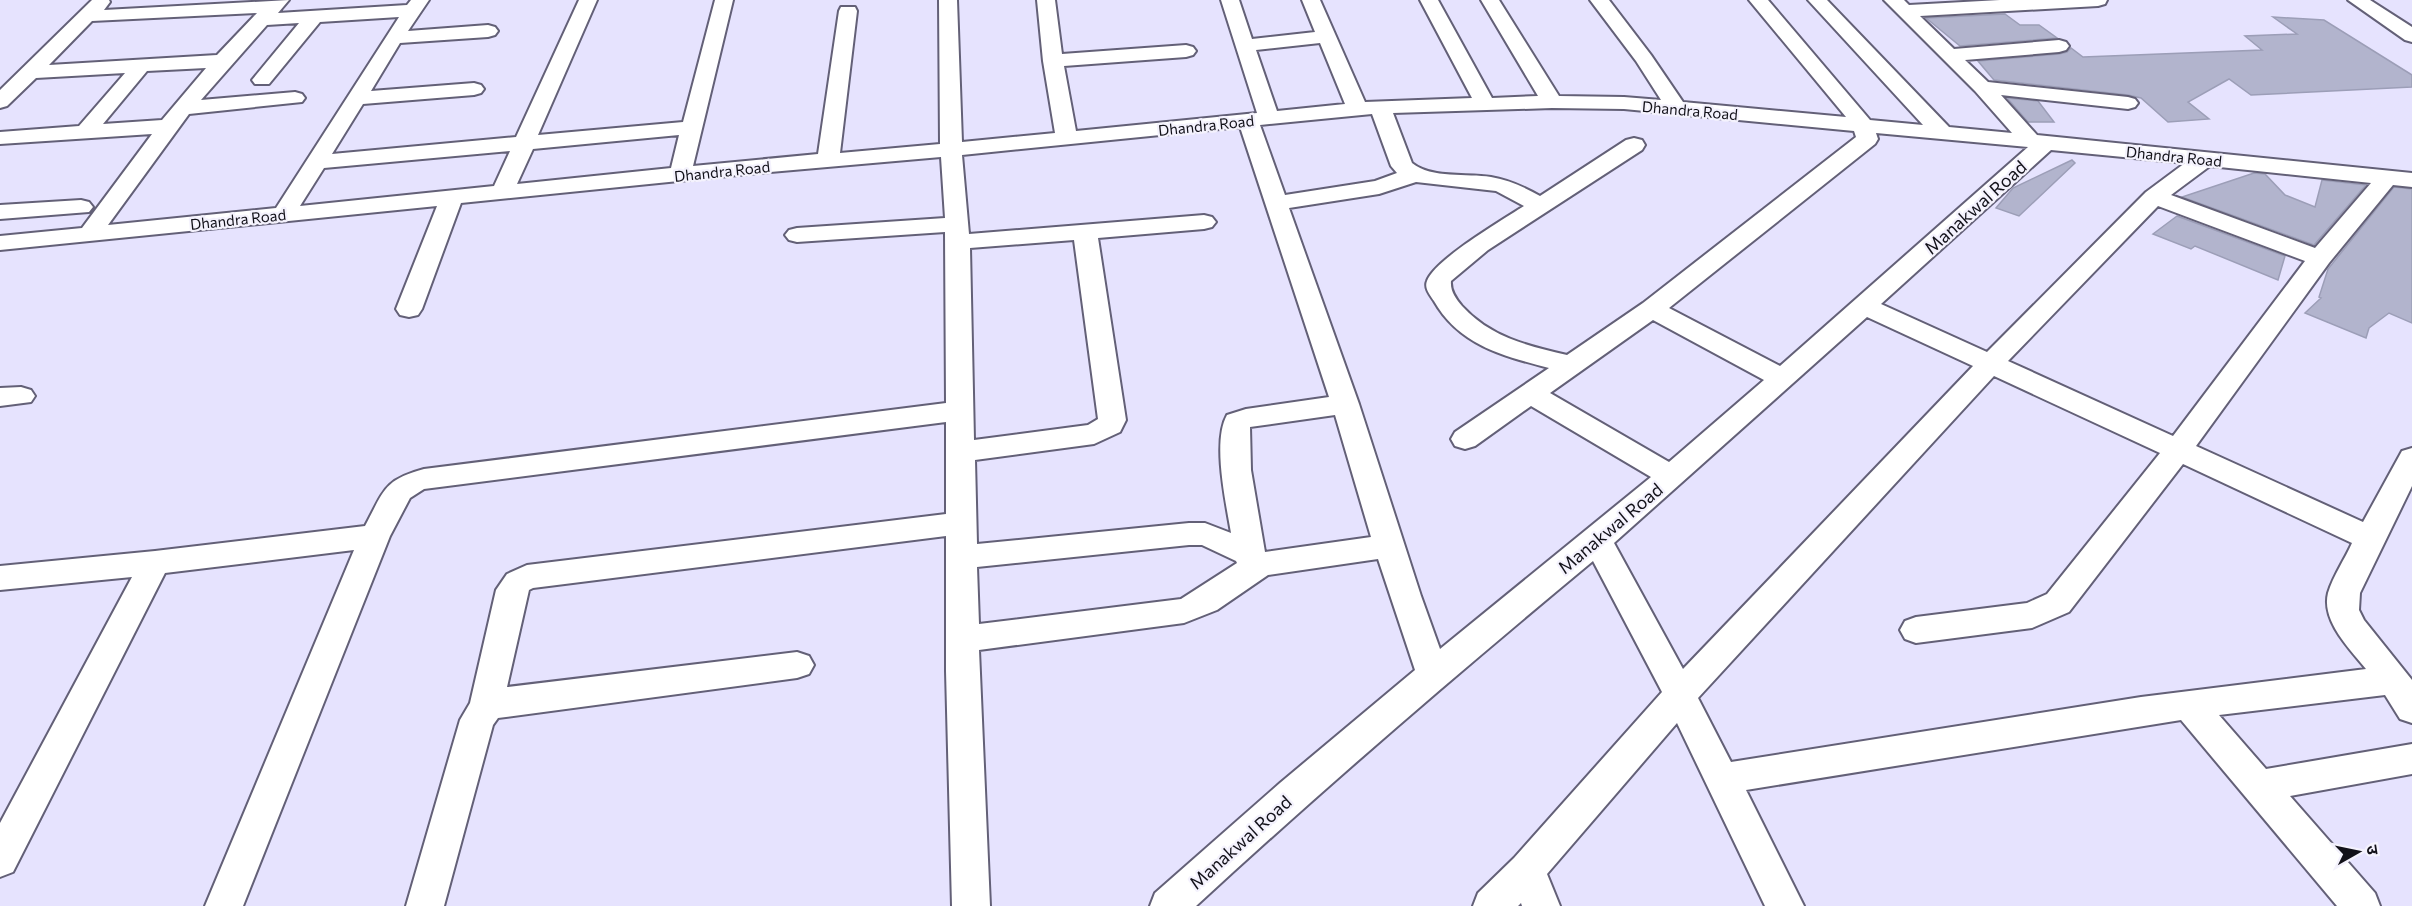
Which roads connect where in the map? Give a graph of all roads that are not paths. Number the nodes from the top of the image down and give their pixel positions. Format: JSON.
{"nodes":[{"id":1,"x":104,"y":0,"type":"edge"},
{"id":2,"x":588,"y":0,"type":"edge"},
{"id":3,"x":724,"y":0,"type":"edge"},
{"id":4,"x":948,"y":0,"type":"edge"},
{"id":5,"x":1046,"y":0,"type":"edge"},
{"id":6,"x":1230,"y":0,"type":"edge"},
{"id":7,"x":1311,"y":0,"type":"edge"},
{"id":8,"x":1428,"y":0,"type":"edge"},
{"id":9,"x":1490,"y":0,"type":"edge"},
{"id":10,"x":1599,"y":0,"type":"edge"},
{"id":11,"x":1758,"y":0,"type":"edge"},
{"id":12,"x":1817,"y":0,"type":"edge"},
{"id":13,"x":2097,"y":0,"type":"edge"},
{"id":14,"x":2357,"y":0,"type":"edge"},
{"id":15,"x":417,"y":5,"type":"edge"},
{"id":16,"x":1899,"y":6,"type":"edge"},
{"id":17,"x":272,"y":9,"type":"edge"},
{"id":18,"x":2402,"y":9,"type":"dead end"},
{"id":19,"x":2374,"y":10,"type":"junction"},
{"id":20,"x":848,"y":11,"type":"dead end"},
{"id":21,"x":87,"y":16,"type":"junction"},
{"id":22,"x":315,"y":16,"type":"junction"},
{"id":23,"x":488,"y":31,"type":"dead end"},
{"id":24,"x":2412,"y":36,"type":"edge"},
{"id":25,"x":394,"y":38,"type":"junction"},
{"id":26,"x":1327,"y":38,"type":"junction"},
{"id":27,"x":1246,"y":45,"type":"junction"},
{"id":28,"x":2059,"y":46,"type":"dead end"},
{"id":29,"x":1186,"y":51,"type":"dead end"},
{"id":30,"x":1951,"y":55,"type":"junction"},
{"id":31,"x":223,"y":61,"type":"junction"},
{"id":32,"x":1053,"y":61,"type":"junction"},
{"id":33,"x":142,"y":65,"type":"junction"},
{"id":34,"x":28,"y":72,"type":"junction"},
{"id":35,"x":262,"y":80,"type":"dead end"},
{"id":36,"x":1982,"y":87,"type":"junction"},
{"id":37,"x":474,"y":89,"type":"dead end"},
{"id":38,"x":356,"y":98,"type":"junction"},
{"id":39,"x":295,"y":99,"type":"dead end"},
{"id":40,"x":0,"y":102,"type":"edge"},
{"id":41,"x":1552,"y":102,"type":"junction"},
{"id":42,"x":2128,"y":103,"type":"dead end"},
{"id":43,"x":1486,"y":105,"type":"junction"},
{"id":44,"x":183,"y":108,"type":"junction"},
{"id":45,"x":1676,"y":108,"type":"junction"},
{"id":46,"x":1369,"y":109,"type":"junction"},
{"id":47,"x":1258,"y":120,"type":"junction"},
{"id":48,"x":168,"y":126,"type":"junction"},
{"id":49,"x":1864,"y":126,"type":"junction"},
{"id":50,"x":691,"y":128,"type":"junction"},
{"id":51,"x":86,"y":131,"type":"junction"},
{"id":52,"x":1942,"y":133,"type":"junction"},
{"id":53,"x":0,"y":138,"type":"edge"},
{"id":54,"x":1067,"y":139,"type":"junction"},
{"id":55,"x":2038,"y":142,"type":"junction"},
{"id":56,"x":523,"y":143,"type":"junction"},
{"id":57,"x":1634,"y":145,"type":"dead end"},
{"id":58,"x":951,"y":150,"type":"junction"},
{"id":59,"x":2205,"y":159,"type":"junction"},
{"id":60,"x":828,"y":161,"type":"junction"},
{"id":61,"x":316,"y":162,"type":"junction"},
{"id":62,"x":681,"y":175,"type":"junction"},
{"id":63,"x":1413,"y":175,"type":"junction"},
{"id":64,"x":2387,"y":178,"type":"junction"},
{"id":65,"x":2412,"y":180,"type":"edge"},
{"id":66,"x":502,"y":193,"type":"junction"},
{"id":67,"x":2154,"y":197,"type":"junction"},
{"id":68,"x":451,"y":198,"type":"junction"},
{"id":69,"x":1276,"y":203,"type":"junction"},
{"id":70,"x":1541,"y":206,"type":"junction"},
{"id":71,"x":81,"y":207,"type":"dead end"},
{"id":72,"x":0,"y":212,"type":"edge"},
{"id":73,"x":283,"y":215,"type":"junction"},
{"id":74,"x":1204,"y":222,"type":"dead end"},
{"id":75,"x":1085,"y":232,"type":"junction"},
{"id":76,"x":957,"y":233,"type":"junction"},
{"id":77,"x":89,"y":235,"type":"junction"},
{"id":78,"x":797,"y":235,"type":"dead end"},
{"id":79,"x":11,"y":242,"type":"edge"},
{"id":80,"x":2320,"y":258,"type":"junction"},
{"id":81,"x":0,"y":266,"type":"edge"},
{"id":82,"x":1865,"y":306,"type":"junction"},
{"id":83,"x":409,"y":309,"type":"dead end"},
{"id":84,"x":1652,"y":309,"type":"junction"},
{"id":85,"x":1991,"y":363,"type":"junction"},
{"id":86,"x":1571,"y":365,"type":"junction"},
{"id":87,"x":1783,"y":379,"type":"junction"},
{"id":88,"x":1530,"y":393,"type":"junction"},
{"id":89,"x":1345,"y":404,"type":"junction"},
{"id":90,"x":960,"y":411,"type":"junction"},
{"id":91,"x":1465,"y":439,"type":"dead end"},
{"id":92,"x":2178,"y":450,"type":"junction"},
{"id":93,"x":961,"y":452,"type":"junction"},
{"id":94,"x":2412,"y":458,"type":"edge"},
{"id":95,"x":1671,"y":477,"type":"junction"},
{"id":96,"x":961,"y":523,"type":"junction"},
{"id":97,"x":375,"y":536,"type":"junction"},
{"id":98,"x":2370,"y":538,"type":"junction"},
{"id":99,"x":1597,"y":540,"type":"junction"},
{"id":100,"x":1389,"y":546,"type":"junction"},
{"id":101,"x":962,"y":557,"type":"junction"},
{"id":102,"x":1252,"y":561,"type":"junction"},
{"id":103,"x":154,"y":563,"type":"junction"},
{"id":104,"x":0,"y":578,"type":"edge"},
{"id":105,"x":1916,"y":630,"type":"dead end"},
{"id":106,"x":963,"y":639,"type":"junction"},
{"id":107,"x":797,"y":665,"type":"dead end"},
{"id":108,"x":1433,"y":674,"type":"junction"},
{"id":109,"x":2394,"y":680,"type":"junction"},
{"id":110,"x":1680,"y":695,"type":"junction"},
{"id":111,"x":2189,"y":705,"type":"junction"},
{"id":112,"x":486,"y":708,"type":"junction"},
{"id":113,"x":2412,"y":709,"type":"edge"},
{"id":114,"x":2412,"y":759,"type":"edge"},
{"id":115,"x":1722,"y":779,"type":"junction"},
{"id":116,"x":2258,"y":786,"type":"junction"},
{"id":117,"x":10,"y":826,"type":"edge"},
{"id":118,"x":0,"y":860,"type":"edge"},
{"id":119,"x":1527,"y":870,"type":"junction"},
{"id":120,"x":224,"y":906,"type":"edge"},
{"id":121,"x":425,"y":906,"type":"edge"},
{"id":122,"x":971,"y":906,"type":"edge"},
{"id":123,"x":1169,"y":906,"type":"edge"},
{"id":124,"x":1492,"y":906,"type":"edge"},
{"id":125,"x":1541,"y":906,"type":"edge"},
{"id":126,"x":1785,"y":906,"type":"edge"},
{"id":127,"x":2361,"y":906,"type":"edge"}],
"edges":[{"from":1,"to":21,"type":"street"},
{"from":2,"to":56,"type":"street"},
{"from":3,"to":50,"type":"street"},
{"from":4,"to":58,"type":"street"},
{"from":5,"to":32,"type":"street"},
{"from":6,"to":27,"type":"street"},
{"from":7,"to":26,"type":"street"},
{"from":8,"to":43,"type":"street"},
{"from":9,"to":41,"type":"street"},
{"from":10,"to":45,"type":"street"},
{"from":11,"to":49,"type":"street"},
{"from":12,"to":52,"type":"street"},
{"from":13,"to":16,"type":"street"},
{"from":14,"to":19,"type":"street"},
{"from":15,"to":22,"type":"street"},
{"from":15,"to":25,"type":"street"},
{"from":16,"to":30,"type":"street"},
{"from":17,"to":21,"type":"street"},
{"from":17,"to":22,"type":"street"},
{"from":17,"to":31,"type":"street"},
{"from":18,"to":19,"type":"street"},
{"from":19,"to":24,"type":"street"},
{"from":20,"to":60,"type":"street"},
{"from":21,"to":34,"type":"street"},
{"from":22,"to":35,"type":"street"},
{"from":23,"to":25,"type":"street"},
{"from":25,"to":38,"type":"street"},
{"from":26,"to":27,"type":"street"},
{"from":26,"to":46,"type":"street"},
{"from":27,"to":47,"type":"street"},
{"from":28,"to":30,"type":"street"},
{"from":29,"to":32,"type":"street"},
{"from":30,"to":36,"type":"street"},
{"from":31,"to":33,"type":"street"},
{"from":31,"to":44,"type":"street"},
{"from":32,"to":54,"type":"street"},
{"from":33,"to":34,"type":"street"},
{"from":33,"to":51,"type":"street"},
{"from":34,"to":40,"type":"street"},
{"from":36,"to":42,"type":"street"},
{"from":36,"to":55,"type":"street"},
{"from":37,"to":38,"type":"street"},
{"from":38,"to":61,"type":"street"},
{"from":39,"to":44,"type":"street"},
{"from":41,"to":43,"type":"street","name":"Dhandra Road"},
{"from":41,"to":45,"type":"street","name":"Dhandra Road"},
{"from":43,"to":46,"type":"street","name":"Dhandra Road"},
{"from":44,"to":48,"type":"street"},
{"from":45,"to":49,"type":"street","name":"Dhandra Road"},
{"from":46,"to":47,"type":"street","name":"Dhandra Road"},
{"from":46,"to":63,"type":"street"},
{"from":47,"to":54,"type":"street","name":"Dhandra Road"},
{"from":47,"to":69,"type":"street"},
{"from":48,"to":51,"type":"street"},
{"from":48,"to":77,"type":"street"},
{"from":49,"to":52,"type":"street","name":"Dhandra Road"},
{"from":49,"to":84,"type":"street"},
{"from":50,"to":56,"type":"street"},
{"from":50,"to":62,"type":"street"},
{"from":51,"to":53,"type":"street"},
{"from":52,"to":55,"type":"street","name":"Dhandra Road"},
{"from":54,"to":58,"type":"street","name":"Dhandra Road"},
{"from":55,"to":59,"type":"street","name":"Dhandra Road"},
{"from":55,"to":82,"type":"street","name":"Manakwal Road"},
{"from":56,"to":61,"type":"street"},
{"from":56,"to":66,"type":"street"},
{"from":57,"to":70,"type":"street"},
{"from":58,"to":60,"type":"street","name":"Dhandra Road"},
{"from":58,"to":76,"type":"street"},
{"from":59,"to":64,"type":"street","name":"Dhandra Road"},
{"from":59,"to":67,"type":"street"},
{"from":60,"to":62,"type":"street","name":"Dhandra Road"},
{"from":61,"to":73,"type":"street"},
{"from":62,"to":66,"type":"street","name":"Dhandra Road"},
{"from":63,"to":69,"type":"street"},
{"from":63,"to":70,"type":"street"},
{"from":64,"to":65,"type":"street","name":"Dhandra Road"},
{"from":64,"to":80,"type":"street"},
{"from":66,"to":68,"type":"street","name":"Dhandra Road"},
{"from":67,"to":80,"type":"street"},
{"from":67,"to":85,"type":"street"},
{"from":68,"to":73,"type":"street","name":"Dhandra Road"},
{"from":68,"to":83,"type":"street"},
{"from":69,"to":89,"type":"street"},
{"from":70,"to":86,"type":"street"},
{"from":71,"to":72,"type":"street"},
{"from":73,"to":77,"type":"street","name":"Dhandra Road"},
{"from":74,"to":75,"type":"street"},
{"from":75,"to":76,"type":"street"},
{"from":75,"to":93,"type":"street"},
{"from":76,"to":78,"type":"street"},
{"from":76,"to":90,"type":"street"},
{"from":77,"to":79,"type":"street","name":"Dhandra Road"},
{"from":79,"to":81,"type":"street"},
{"from":80,"to":92,"type":"street"},
{"from":82,"to":85,"type":"street"},
{"from":82,"to":87,"type":"street","name":"Manakwal Road"},
{"from":84,"to":86,"type":"street"},
{"from":84,"to":87,"type":"street"},
{"from":85,"to":92,"type":"street"},
{"from":85,"to":110,"type":"street"},
{"from":86,"to":88,"type":"street"},
{"from":87,"to":95,"type":"street","name":"Manakwal Road"},
{"from":88,"to":91,"type":"street"},
{"from":88,"to":95,"type":"street"},
{"from":89,"to":100,"type":"street"},
{"from":89,"to":102,"type":"street"},
{"from":90,"to":93,"type":"street"},
{"from":90,"to":97,"type":"street"},
{"from":92,"to":98,"type":"street"},
{"from":92,"to":105,"type":"street"},
{"from":93,"to":96,"type":"street"},
{"from":94,"to":98,"type":"street"},
{"from":95,"to":99,"type":"street","name":"Manakwal Road"},
{"from":96,"to":101,"type":"street"},
{"from":96,"to":112,"type":"street"},
{"from":97,"to":103,"type":"street"},
{"from":97,"to":120,"type":"street"},
{"from":98,"to":109,"type":"street"},
{"from":99,"to":108,"type":"street","name":"Manakwal Road"},
{"from":99,"to":110,"type":"street"},
{"from":100,"to":102,"type":"street"},
{"from":100,"to":108,"type":"street"},
{"from":101,"to":102,"type":"street"},
{"from":101,"to":106,"type":"street"},
{"from":102,"to":106,"type":"street"},
{"from":103,"to":104,"type":"street"},
{"from":103,"to":117,"type":"street"},
{"from":106,"to":122,"type":"street"},
{"from":107,"to":112,"type":"street"},
{"from":108,"to":123,"type":"street","name":"Manakwal Road"},
{"from":109,"to":111,"type":"street"},
{"from":109,"to":113,"type":"street"},
{"from":110,"to":115,"type":"street"},
{"from":110,"to":119,"type":"street"},
{"from":111,"to":115,"type":"street"},
{"from":111,"to":116,"type":"street"},
{"from":112,"to":121,"type":"street"},
{"from":114,"to":116,"type":"street"},
{"from":115,"to":126,"type":"street"},
{"from":116,"to":127,"type":"street"},
{"from":117,"to":118,"type":"street"},
{"from":119,"to":124,"type":"street"},
{"from":119,"to":125,"type":"street"}]}
